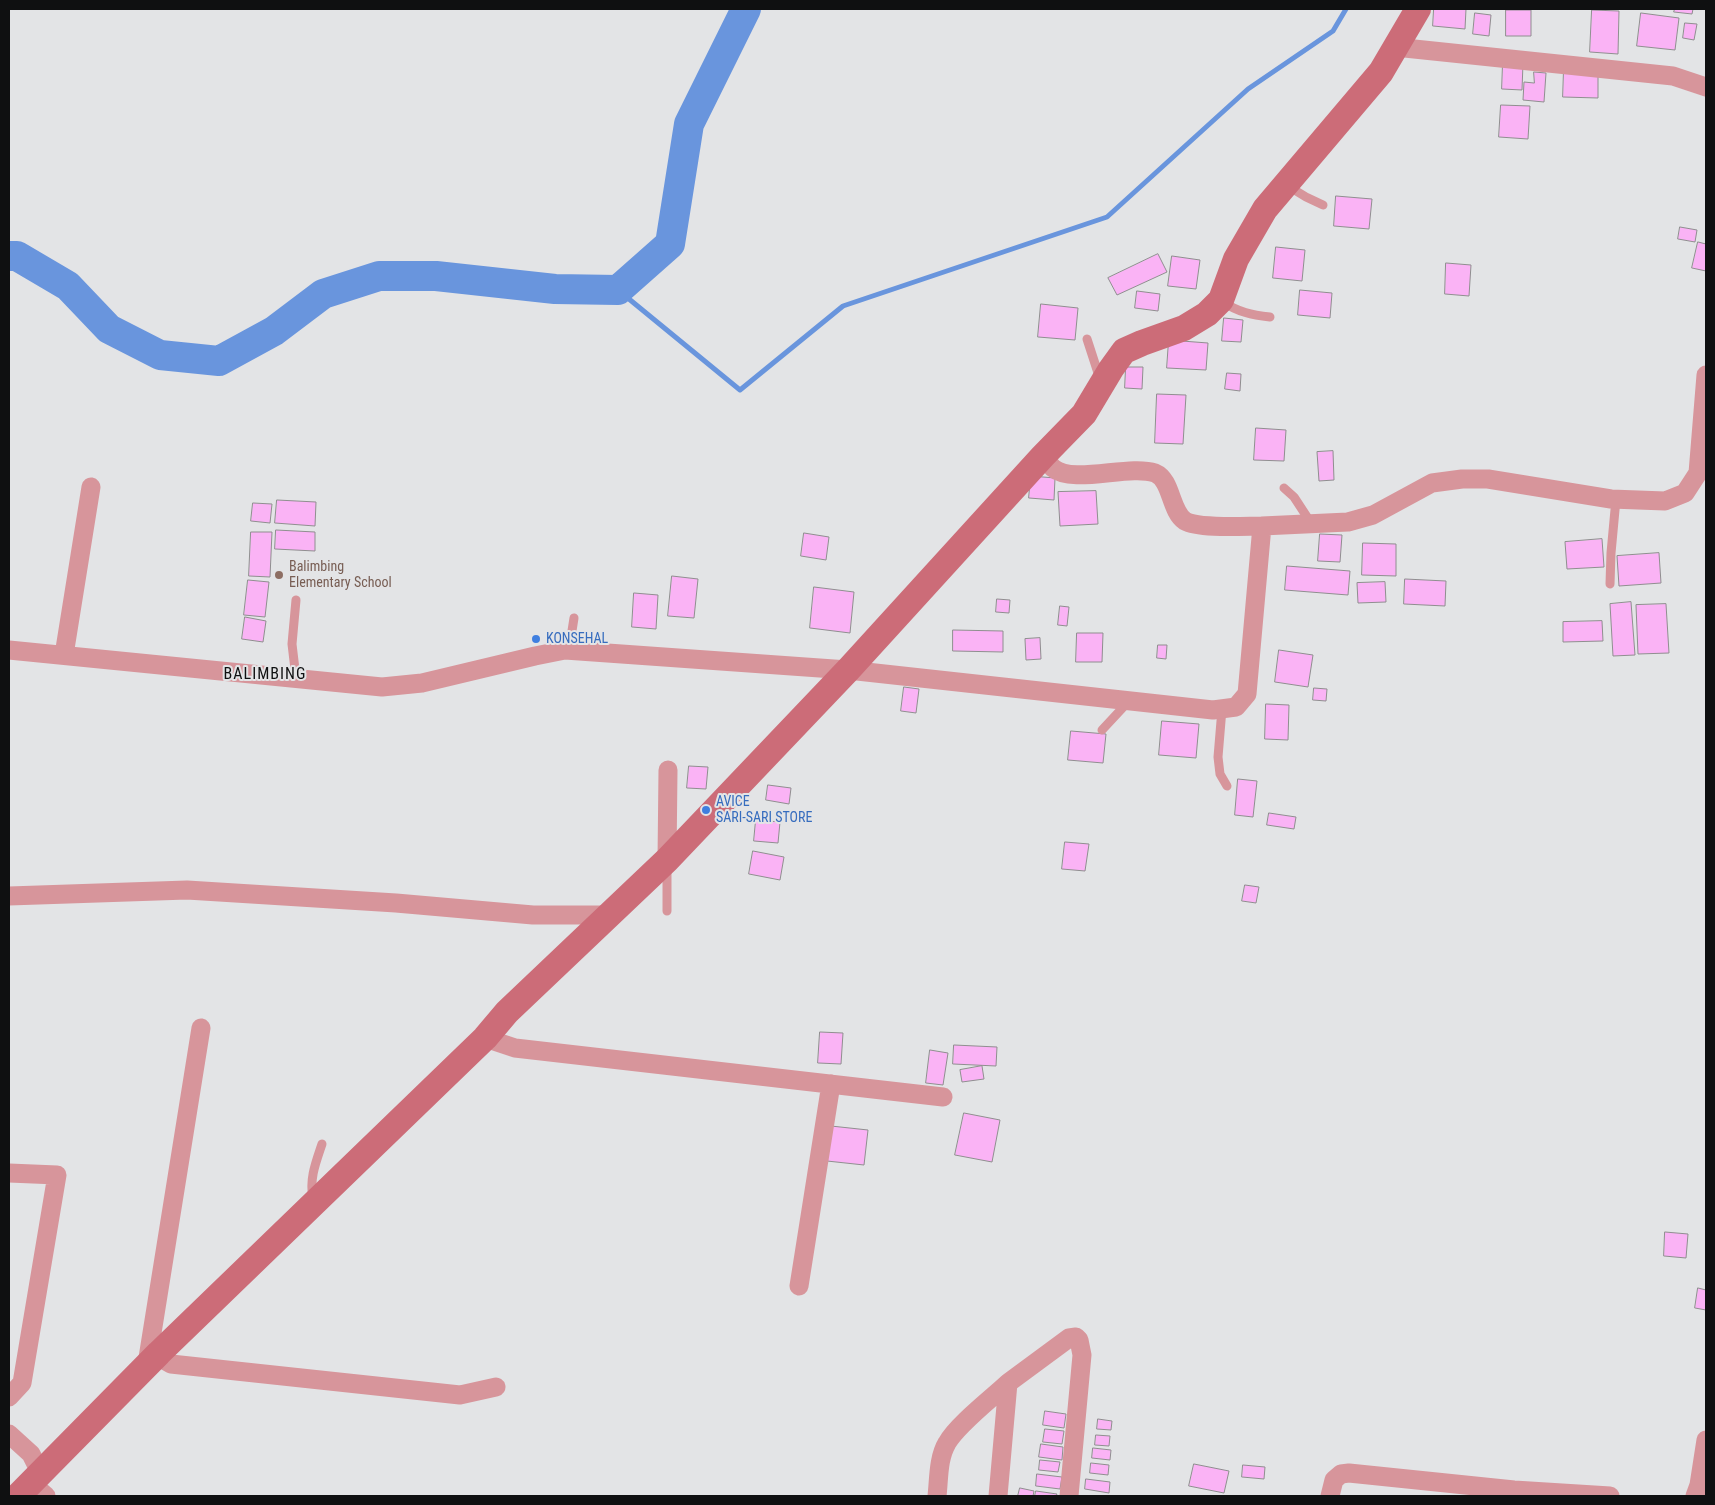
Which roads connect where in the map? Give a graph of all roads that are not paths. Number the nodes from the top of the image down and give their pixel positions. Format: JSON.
{"nodes":[{"id":1,"x":1418,"y":9,"type":"edge"},
{"id":2,"x":1395,"y":47,"type":"junction"},
{"id":3,"x":1706,"y":87,"type":"edge"},
{"id":4,"x":1286,"y":184,"type":"junction"},
{"id":5,"x":1323,"y":205,"type":"dead end"},
{"id":6,"x":1221,"y":300,"type":"junction"},
{"id":7,"x":1270,"y":317,"type":"dead end"},
{"id":8,"x":1087,"y":339,"type":"dead end"},
{"id":9,"x":1706,"y":374,"type":"edge"},
{"id":10,"x":1102,"y":384,"type":"junction"},
{"id":11,"x":1043,"y":456,"type":"junction"},
{"id":12,"x":91,"y":487,"type":"dead end"},
{"id":13,"x":1284,"y":488,"type":"dead end"},
{"id":14,"x":1616,"y":499,"type":"junction"},
{"id":15,"x":1311,"y":523,"type":"junction"},
{"id":16,"x":1262,"y":526,"type":"junction"},
{"id":17,"x":1610,"y":584,"type":"dead end"},
{"id":18,"x":296,"y":600,"type":"dead end"},
{"id":19,"x":574,"y":618,"type":"dead end"},
{"id":20,"x":9,"y":650,"type":"edge"},
{"id":21,"x":570,"y":650,"type":"junction"},
{"id":22,"x":64,"y":655,"type":"junction"},
{"id":23,"x":848,"y":670,"type":"junction"},
{"id":24,"x":296,"y":678,"type":"junction"},
{"id":25,"x":1129,"y":701,"type":"junction"},
{"id":26,"x":1222,"y":709,"type":"junction"},
{"id":27,"x":1102,"y":730,"type":"dead end"},
{"id":28,"x":668,"y":770,"type":"dead end"},
{"id":29,"x":1227,"y":786,"type":"dead end"},
{"id":30,"x":667,"y":860,"type":"junction"},
{"id":31,"x":9,"y":896,"type":"edge"},
{"id":32,"x":667,"y":911,"type":"dead end"},
{"id":33,"x":610,"y":916,"type":"junction"},
{"id":34,"x":201,"y":1028,"type":"dead end"},
{"id":35,"x":485,"y":1038,"type":"junction"},
{"id":36,"x":831,"y":1084,"type":"junction"},
{"id":37,"x":943,"y":1097,"type":"dead end"},
{"id":38,"x":322,"y":1144,"type":"dead end"},
{"id":39,"x":9,"y":1173,"type":"edge"},
{"id":40,"x":314,"y":1203,"type":"junction"},
{"id":41,"x":799,"y":1286,"type":"dead end"},
{"id":42,"x":153,"y":1358,"type":"junction"},
{"id":43,"x":1008,"y":1383,"type":"junction"},
{"id":44,"x":496,"y":1387,"type":"dead end"},
{"id":45,"x":9,"y":1397,"type":"edge"},
{"id":46,"x":9,"y":1434,"type":"edge"},
{"id":47,"x":1706,"y":1440,"type":"edge"},
{"id":48,"x":34,"y":1488,"type":"edge"},
{"id":49,"x":937,"y":1496,"type":"edge"},
{"id":50,"x":998,"y":1496,"type":"edge"},
{"id":51,"x":1069,"y":1496,"type":"edge"},
{"id":52,"x":1330,"y":1496,"type":"edge"},
{"id":53,"x":1610,"y":1496,"type":"edge"},
{"id":54,"x":1695,"y":1496,"type":"edge"}],
"edges":[{"from":1,"to":2,"type":"street"},
{"from":2,"to":3,"type":"street"},
{"from":2,"to":4,"type":"street"},
{"from":4,"to":5,"type":"lane"},
{"from":4,"to":6,"type":"street"},
{"from":6,"to":7,"type":"lane"},
{"from":6,"to":10,"type":"street"},
{"from":8,"to":10,"type":"lane"},
{"from":9,"to":14,"type":"street"},
{"from":10,"to":11,"type":"street"},
{"from":11,"to":16,"type":"street"},
{"from":11,"to":23,"type":"street"},
{"from":12,"to":22,"type":"street"},
{"from":13,"to":15,"type":"lane"},
{"from":14,"to":15,"type":"street"},
{"from":14,"to":17,"type":"lane"},
{"from":15,"to":16,"type":"street"},
{"from":16,"to":26,"type":"street"},
{"from":18,"to":24,"type":"lane"},
{"from":19,"to":21,"type":"lane"},
{"from":20,"to":22,"type":"street"},
{"from":21,"to":23,"type":"street"},
{"from":21,"to":24,"type":"street"},
{"from":22,"to":24,"type":"street"},
{"from":23,"to":25,"type":"street"},
{"from":23,"to":30,"type":"street"},
{"from":25,"to":26,"type":"street"},
{"from":25,"to":27,"type":"lane"},
{"from":26,"to":29,"type":"lane"},
{"from":28,"to":30,"type":"street"},
{"from":30,"to":32,"type":"lane"},
{"from":30,"to":33,"type":"street"},
{"from":31,"to":33,"type":"street"},
{"from":33,"to":35,"type":"street"},
{"from":34,"to":42,"type":"street"},
{"from":35,"to":36,"type":"street"},
{"from":35,"to":40,"type":"street"},
{"from":36,"to":37,"type":"street"},
{"from":36,"to":41,"type":"street"},
{"from":38,"to":40,"type":"lane"},
{"from":39,"to":45,"type":"street"},
{"from":40,"to":42,"type":"street"},
{"from":42,"to":44,"type":"street"},
{"from":42,"to":48,"type":"street"},
{"from":43,"to":49,"type":"street"},
{"from":43,"to":50,"type":"street"},
{"from":43,"to":51,"type":"street"},
{"from":46,"to":48,"type":"street"},
{"from":47,"to":54,"type":"street"},
{"from":52,"to":53,"type":"street"}]}
